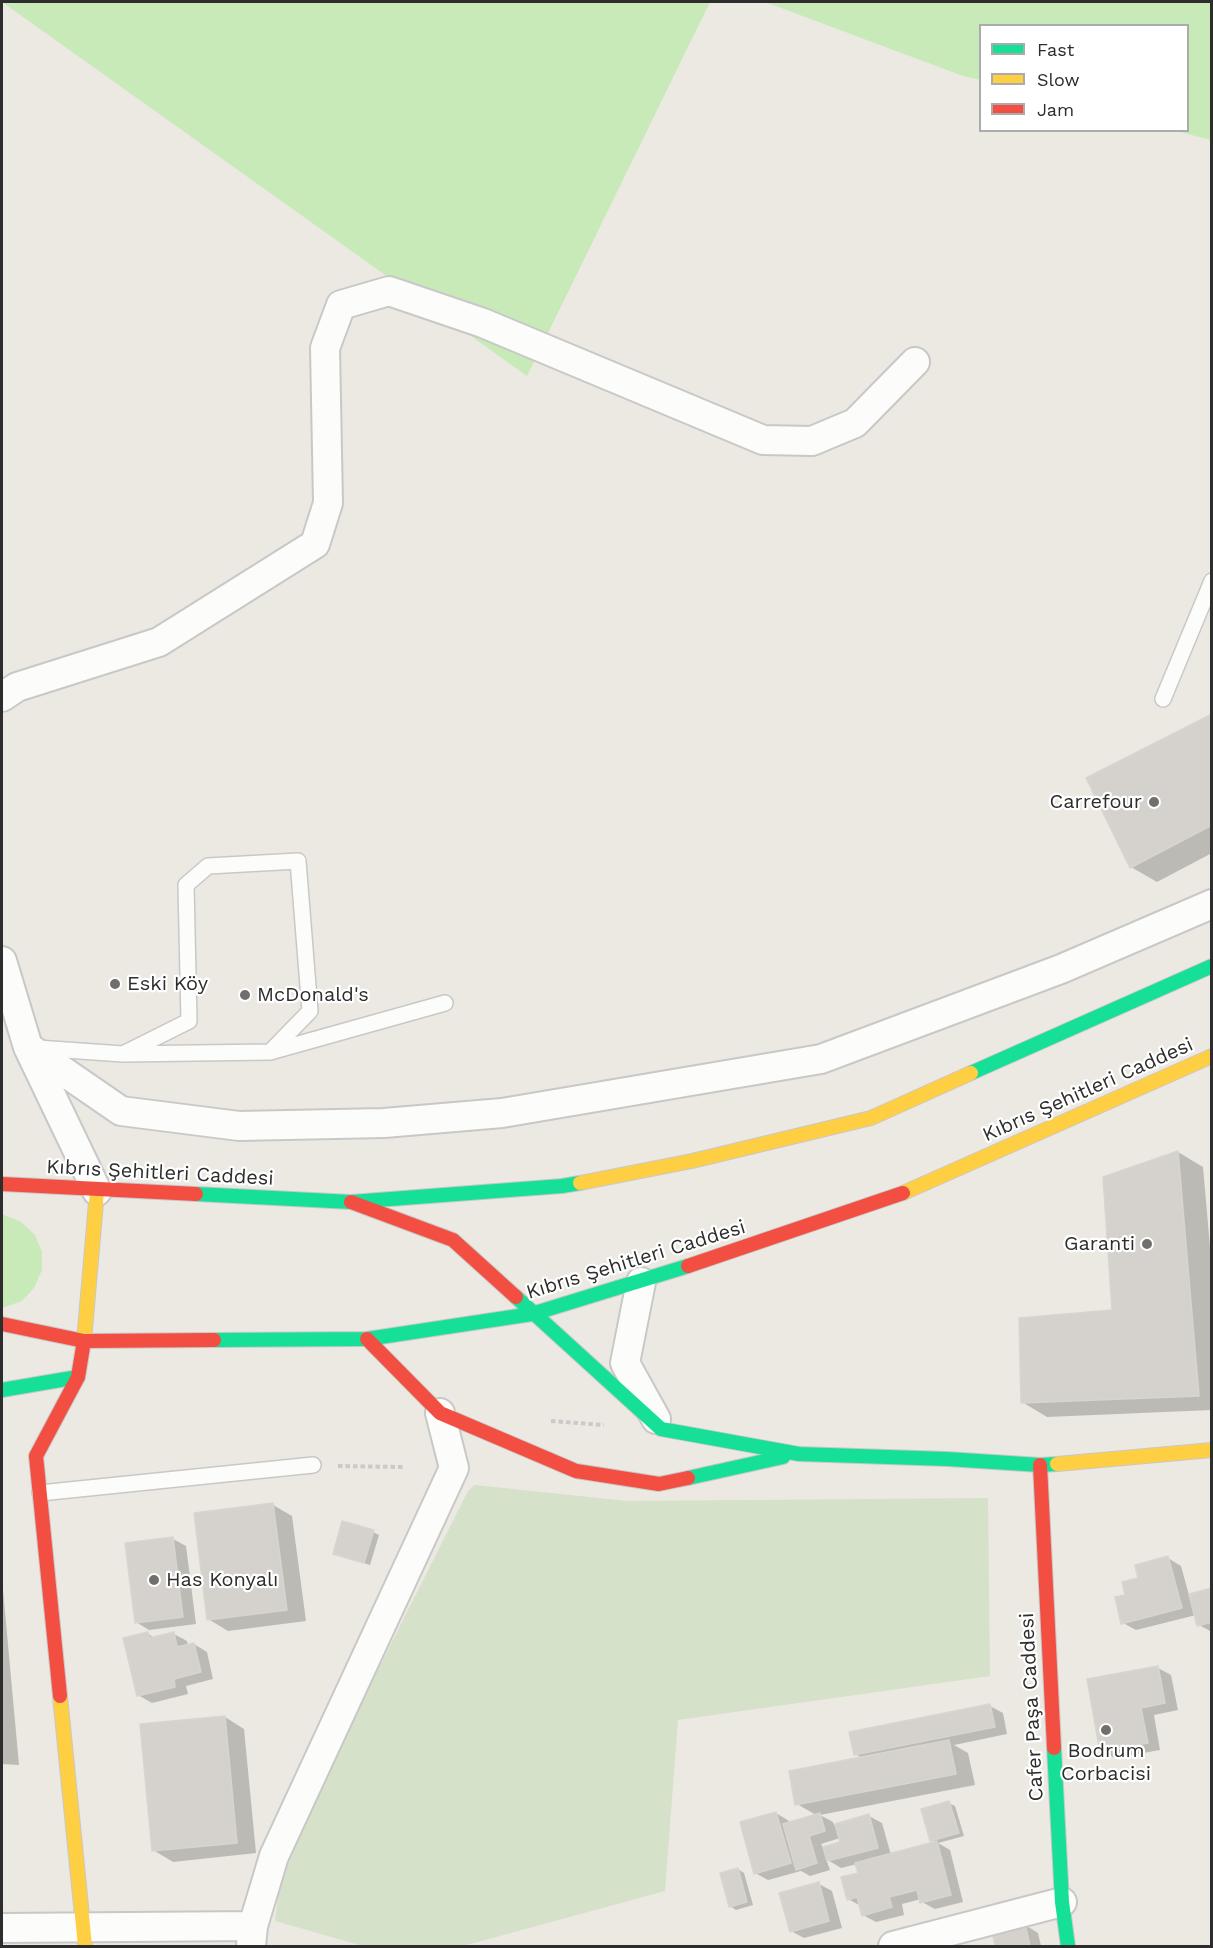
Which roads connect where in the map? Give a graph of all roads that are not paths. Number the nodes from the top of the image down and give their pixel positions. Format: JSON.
{"nodes":[{"id":1,"x":915,"y":362,"type":"dead end"},
{"id":2,"x":1212,"y":581,"type":"edge"},
{"id":3,"x":2,"y":697,"type":"edge"},
{"id":4,"x":1163,"y":699,"type":"dead end"},
{"id":5,"x":1212,"y":904,"type":"edge"},
{"id":6,"x":2,"y":964,"type":"edge"},
{"id":7,"x":1212,"y":966,"type":"edge"},
{"id":8,"x":445,"y":1003,"type":"dead end"},
{"id":9,"x":28,"y":1047,"type":"junction"},
{"id":10,"x":270,"y":1052,"type":"junction"},
{"id":11,"x":123,"y":1054,"type":"junction"},
{"id":12,"x":1212,"y":1056,"type":"edge"},
{"id":13,"x":2,"y":1184,"type":"edge"},
{"id":14,"x":97,"y":1191,"type":"junction"},
{"id":15,"x":351,"y":1202,"type":"junction"},
{"id":16,"x":641,"y":1282,"type":"junction"},
{"id":17,"x":532,"y":1314,"type":"junction"},
{"id":18,"x":2,"y":1324,"type":"edge"},
{"id":19,"x":367,"y":1339,"type":"junction"},
{"id":20,"x":84,"y":1341,"type":"junction"},
{"id":21,"x":78,"y":1377,"type":"junction"},
{"id":22,"x":2,"y":1389,"type":"edge"},
{"id":23,"x":440,"y":1413,"type":"junction"},
{"id":24,"x":661,"y":1429,"type":"junction"},
{"id":25,"x":1212,"y":1450,"type":"edge"},
{"id":26,"x":799,"y":1454,"type":"junction"},
{"id":27,"x":313,"y":1465,"type":"road end"},
{"id":28,"x":1040,"y":1466,"type":"junction"},
{"id":29,"x":40,"y":1492,"type":"junction"},
{"id":30,"x":1062,"y":1902,"type":"junction"},
{"id":31,"x":2,"y":1928,"type":"edge"},
{"id":32,"x":252,"y":1936,"type":"edge"},
{"id":33,"x":84,"y":1937,"type":"edge"},
{"id":34,"x":893,"y":1947,"type":"edge"},
{"id":35,"x":1068,"y":1947,"type":"edge"}],
"edges":[{"from":1,"to":3,"type":"street"},
{"from":2,"to":4,"type":"lane"},
{"from":5,"to":9,"type":"street"},
{"from":6,"to":9,"type":"street"},
{"from":7,"to":15,"type":"main road","name":"Kıbrıs Şehitleri Caddesi"},
{"from":8,"to":10,"type":"lane"},
{"from":9,"to":11,"type":"lane"},
{"from":9,"to":14,"type":"street"},
{"from":10,"to":11,"type":"lane"},
{"from":10,"to":11,"type":"lane"},
{"from":12,"to":16,"type":"main road","name":"Kıbrıs Şehitleri Caddesi"},
{"from":13,"to":14,"type":"main road","name":"Kıbrıs Şehitleri Caddesi"},
{"from":14,"to":15,"type":"main road","name":"Kıbrıs Şehitleri Caddesi"},
{"from":14,"to":20,"type":"main road"},
{"from":15,"to":17,"type":"main road"},
{"from":16,"to":17,"type":"main road","name":"Kıbrıs Şehitleri Caddesi"},
{"from":16,"to":24,"type":"street"},
{"from":17,"to":19,"type":"main road","name":"Kıbrıs Şehitleri Caddesi"},
{"from":17,"to":24,"type":"main road"},
{"from":18,"to":20,"type":"main road","name":"Kıbrıs Şehitleri Caddesi"},
{"from":19,"to":20,"type":"main road","name":"Kıbrıs Şehitleri Caddesi"},
{"from":19,"to":23,"type":"main road"},
{"from":20,"to":21,"type":"main road"},
{"from":21,"to":22,"type":"main road"},
{"from":21,"to":29,"type":"main road"},
{"from":23,"to":26,"type":"main road"},
{"from":23,"to":32,"type":"street"},
{"from":24,"to":26,"type":"main road"},
{"from":25,"to":28,"type":"main road"},
{"from":26,"to":28,"type":"main road"},
{"from":27,"to":29,"type":"lane"},
{"from":28,"to":30,"type":"main road","name":"Cafer Paşa Caddesi"},
{"from":29,"to":33,"type":"main road"},
{"from":30,"to":34,"type":"street"},
{"from":30,"to":35,"type":"main road","name":"Cafer Paşa Caddesi"},
{"from":31,"to":33,"type":"street"},
{"from":32,"to":33,"type":"street"}]}
